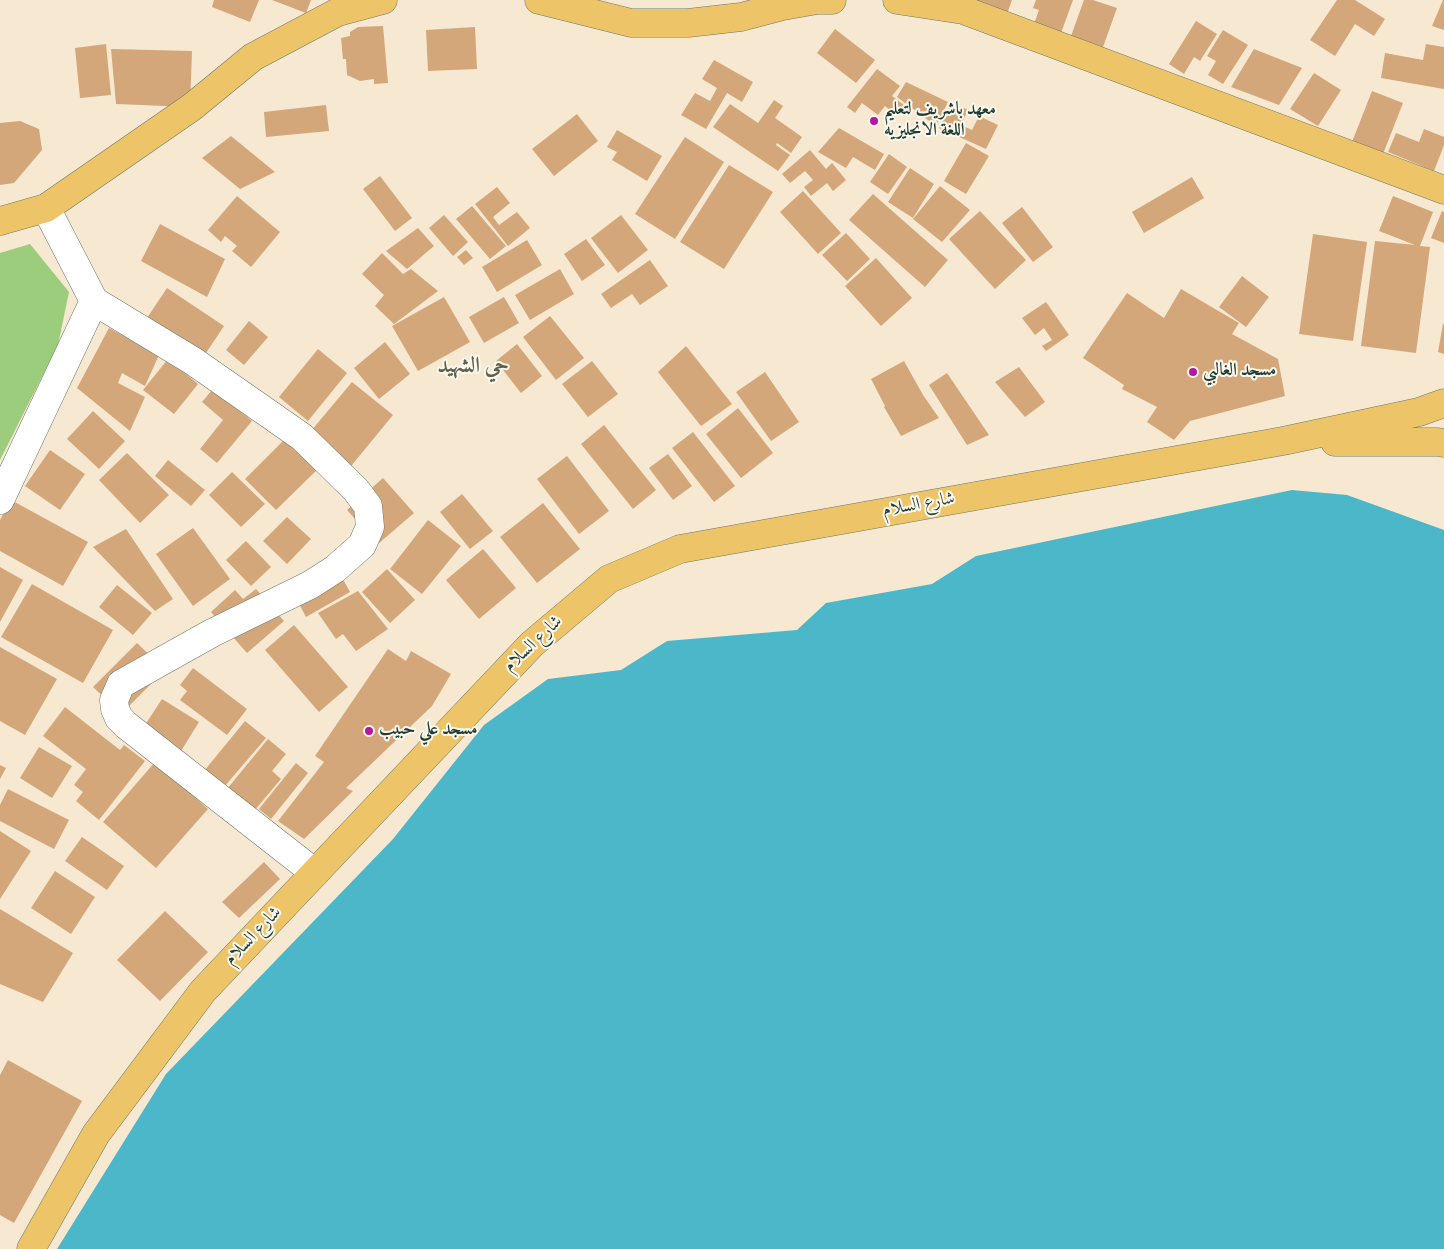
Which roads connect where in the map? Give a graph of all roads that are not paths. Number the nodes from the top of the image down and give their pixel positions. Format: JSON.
{"nodes":[{"id":1,"x":383,"y":0,"type":"edge"},
{"id":2,"x":540,"y":0,"type":"edge"},
{"id":3,"x":832,"y":0,"type":"edge"},
{"id":4,"x":897,"y":0,"type":"edge"},
{"id":5,"x":1444,"y":190,"type":"edge"},
{"id":6,"x":46,"y":208,"type":"junction"},
{"id":7,"x":0,"y":221,"type":"edge"},
{"id":8,"x":94,"y":301,"type":"junction"},
{"id":9,"x":1444,"y":403,"type":"edge"},
{"id":10,"x":1283,"y":442,"type":"junction"},
{"id":11,"x":1444,"y":443,"type":"edge"},
{"id":12,"x":0,"y":500,"type":"edge"},
{"id":13,"x":315,"y":873,"type":"junction"},
{"id":14,"x":31,"y":1249,"type":"edge"}],
"edges":[{"from":1,"to":6,"type":"highway"},
{"from":2,"to":3,"type":"highway"},
{"from":4,"to":5,"type":"highway"},
{"from":6,"to":7,"type":"highway"},
{"from":6,"to":8,"type":"street"},
{"from":8,"to":12,"type":"street"},
{"from":8,"to":13,"type":"street"},
{"from":9,"to":10,"type":"highway"},
{"from":10,"to":11,"type":"highway"},
{"from":10,"to":13,"type":"highway","name":"شارع السلام"},
{"from":13,"to":14,"type":"highway","name":"شارع السلام"}]}
